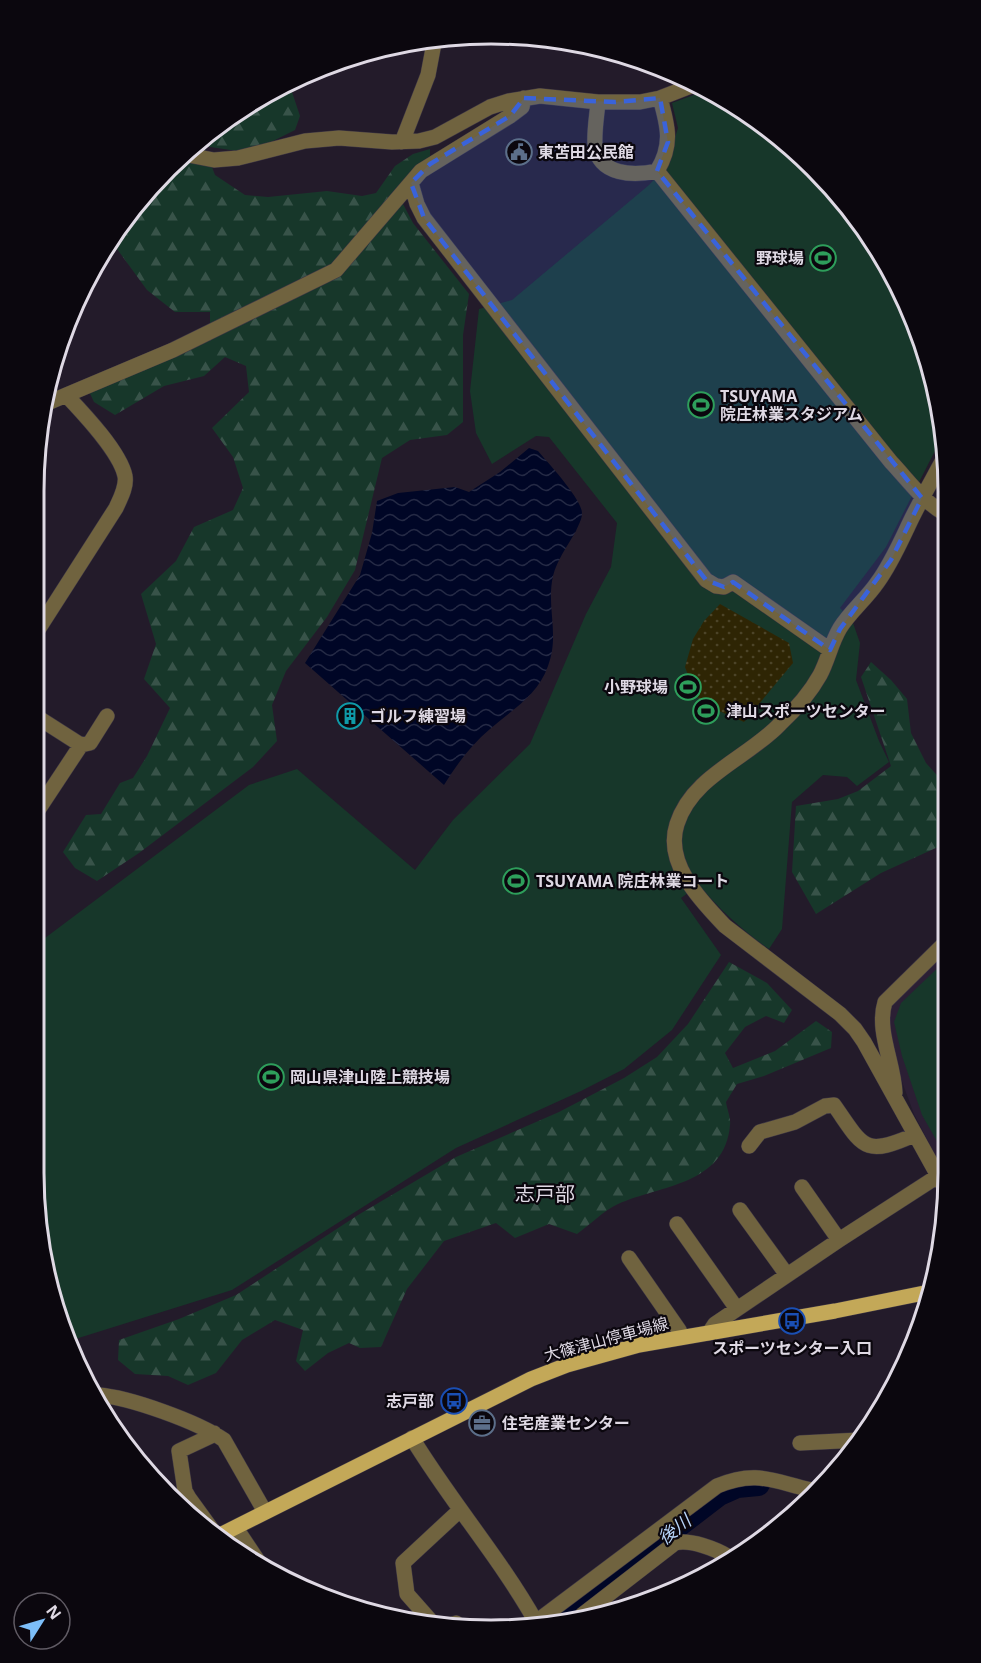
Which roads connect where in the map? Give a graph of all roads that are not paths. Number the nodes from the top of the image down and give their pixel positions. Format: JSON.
{"nodes":[{"id":1,"x":433,"y":47,"type":"edge"},
{"id":2,"x":685,"y":88,"type":"edge"},
{"id":3,"x":524,"y":98,"type":"junction"},
{"id":4,"x":660,"y":98,"type":"junction"},
{"id":5,"x":598,"y":102,"type":"junction"},
{"id":6,"x":402,"y":142,"type":"junction"},
{"id":7,"x":194,"y":156,"type":"edge"},
{"id":8,"x":657,"y":171,"type":"junction"},
{"id":9,"x":411,"y":183,"type":"junction"},
{"id":10,"x":67,"y":396,"type":"junction"},
{"id":11,"x":52,"y":401,"type":"edge"},
{"id":12,"x":937,"y":470,"type":"edge"},
{"id":13,"x":922,"y":498,"type":"junction"},
{"id":14,"x":938,"y":510,"type":"edge"},
{"id":15,"x":44,"y":620,"type":"edge"},
{"id":16,"x":830,"y":650,"type":"junction"},
{"id":17,"x":108,"y":716,"type":"dead end"},
{"id":18,"x":44,"y":722,"type":"edge"},
{"id":19,"x":81,"y":745,"type":"junction"},
{"id":20,"x":44,"y":800,"type":"edge"},
{"id":21,"x":938,"y":950,"type":"edge"},
{"id":22,"x":895,"y":1098,"type":"junction"},
{"id":23,"x":914,"y":1135,"type":"junction"},
{"id":24,"x":749,"y":1146,"type":"dead end"},
{"id":25,"x":938,"y":1176,"type":"joint"},
{"id":26,"x":802,"y":1187,"type":"dead end"},
{"id":27,"x":740,"y":1210,"type":"dead end"},
{"id":28,"x":677,"y":1224,"type":"dead end"},
{"id":29,"x":839,"y":1240,"type":"junction"},
{"id":30,"x":629,"y":1258,"type":"dead end"},
{"id":31,"x":787,"y":1275,"type":"junction"},
{"id":32,"x":920,"y":1294,"type":"edge"},
{"id":33,"x":737,"y":1309,"type":"junction"},
{"id":34,"x":709,"y":1333,"type":"junction"},
{"id":35,"x":682,"y":1337,"type":"junction"},
{"id":36,"x":103,"y":1395,"type":"edge"},
{"id":37,"x":214,"y":1432,"type":"junction"},
{"id":38,"x":412,"y":1438,"type":"junction"},
{"id":39,"x":848,"y":1441,"type":"edge"},
{"id":40,"x":800,"y":1443,"type":"dead end"},
{"id":41,"x":807,"y":1489,"type":"edge"},
{"id":42,"x":460,"y":1510,"type":"junction"},
{"id":43,"x":198,"y":1511,"type":"edge"},
{"id":44,"x":265,"y":1512,"type":"junction"},
{"id":45,"x":236,"y":1528,"type":"junction"},
{"id":46,"x":226,"y":1533,"type":"edge"},
{"id":47,"x":250,"y":1549,"type":"edge"},
{"id":48,"x":723,"y":1554,"type":"edge"},
{"id":49,"x":592,"y":1608,"type":"edge"},
{"id":50,"x":425,"y":1615,"type":"edge"},
{"id":51,"x":543,"y":1617,"type":"edge"},
{"id":52,"x":533,"y":1618,"type":"edge"}],
"edges":[{"from":1,"to":6,"type":"street"},
{"from":2,"to":4,"type":"street"},
{"from":3,"to":5,"type":"street"},
{"from":3,"to":6,"type":"street"},
{"from":3,"to":9,"type":"street"},
{"from":4,"to":5,"type":"street"},
{"from":4,"to":8,"type":"street"},
{"from":5,"to":8,"type":"street"},
{"from":6,"to":7,"type":"street"},
{"from":8,"to":13,"type":"street"},
{"from":9,"to":10,"type":"street"},
{"from":9,"to":16,"type":"street"},
{"from":10,"to":11,"type":"street"},
{"from":10,"to":15,"type":"street"},
{"from":12,"to":13,"type":"street"},
{"from":13,"to":14,"type":"street"},
{"from":13,"to":16,"type":"street"},
{"from":16,"to":22,"type":"street"},
{"from":17,"to":19,"type":"street"},
{"from":18,"to":19,"type":"street"},
{"from":19,"to":20,"type":"street"},
{"from":21,"to":22,"type":"street"},
{"from":22,"to":23,"type":"street"},
{"from":23,"to":24,"type":"street"},
{"from":23,"to":25,"type":"street"},
{"from":25,"to":29,"type":"street"},
{"from":26,"to":29,"type":"street"},
{"from":27,"to":31,"type":"street"},
{"from":28,"to":33,"type":"street"},
{"from":29,"to":31,"type":"street"},
{"from":30,"to":35,"type":"street"},
{"from":31,"to":33,"type":"street"},
{"from":32,"to":34,"type":"main road","name":"大篠津山停車場線"},
{"from":33,"to":34,"type":"street"},
{"from":34,"to":35,"type":"main road","name":"大篠津山停車場線"},
{"from":35,"to":38,"type":"main road","name":"大篠津山停車場線"},
{"from":36,"to":37,"type":"street"},
{"from":37,"to":43,"type":"street"},
{"from":37,"to":44,"type":"street"},
{"from":38,"to":42,"type":"street"},
{"from":38,"to":44,"type":"main road","name":"大篠津山停車場線"},
{"from":39,"to":40,"type":"street"},
{"from":41,"to":51,"type":"street"},
{"from":42,"to":50,"type":"street"},
{"from":42,"to":52,"type":"street"},
{"from":44,"to":45,"type":"main road","name":"大篠津山停車場線"},
{"from":45,"to":46,"type":"main road","name":"大篠津山停車場線"},
{"from":45,"to":47,"type":"street"},
{"from":48,"to":49,"type":"street"}]}
